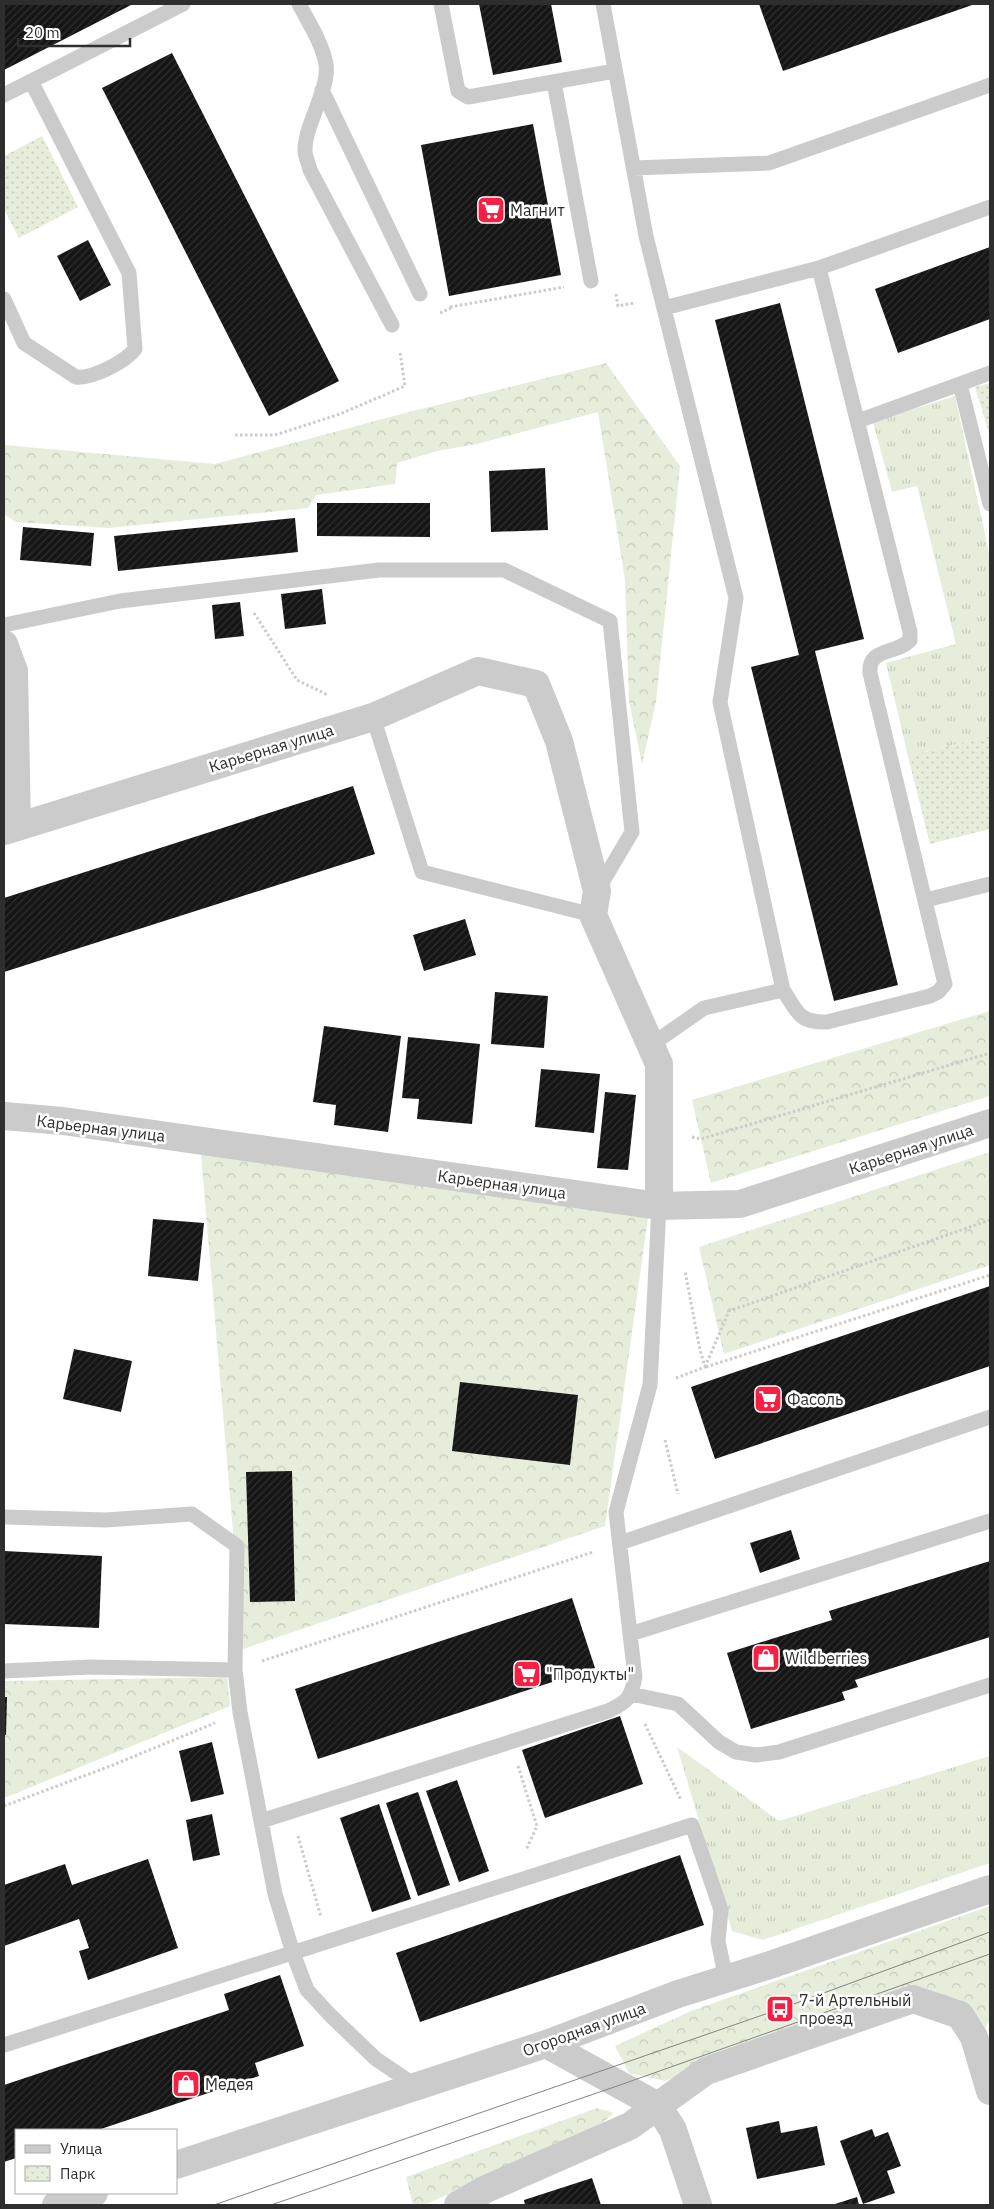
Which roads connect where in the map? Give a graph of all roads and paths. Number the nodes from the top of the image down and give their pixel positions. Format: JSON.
{"nodes":[{"id":1,"x":182,"y":4,"type":"edge"},
{"id":2,"x":299,"y":4,"type":"edge"},
{"id":3,"x":441,"y":4,"type":"edge"},
{"id":4,"x":603,"y":4,"type":"edge"},
{"id":5,"x":615,"y":71,"type":"junction"},
{"id":6,"x":31,"y":81,"type":"junction"},
{"id":7,"x":554,"y":82,"type":"junction"},
{"id":8,"x":990,"y":84,"type":"edge"},
{"id":9,"x":322,"y":90,"type":"junction"},
{"id":10,"x":4,"y":95,"type":"edge"},
{"id":11,"x":633,"y":168,"type":"junction"},
{"id":12,"x":990,"y":207,"type":"edge"},
{"id":13,"x":820,"y":268,"type":"junction"},
{"id":14,"x":591,"y":282,"type":"junction"},
{"id":15,"x":420,"y":294,"type":"joint"},
{"id":16,"x":4,"y":299,"type":"edge"},
{"id":17,"x":618,"y":306,"type":"dead end"},
{"id":18,"x":664,"y":308,"type":"junction"},
{"id":19,"x":392,"y":325,"type":"dead end"},
{"id":20,"x":399,"y":346,"type":"dead end"},
{"id":21,"x":990,"y":373,"type":"edge"},
{"id":22,"x":960,"y":384,"type":"junction"},
{"id":23,"x":858,"y":420,"type":"junction"},
{"id":24,"x":235,"y":435,"type":"dead end"},
{"id":25,"x":990,"y":504,"type":"edge"},
{"id":26,"x":238,"y":587,"type":"junction"},
{"id":27,"x":4,"y":626,"type":"edge"},
{"id":28,"x":4,"y":644,"type":"edge"},
{"id":29,"x":373,"y":717,"type":"junction"},
{"id":30,"x":10,"y":829,"type":"edge"},
{"id":31,"x":990,"y":884,"type":"edge"},
{"id":32,"x":926,"y":900,"type":"junction"},
{"id":33,"x":595,"y":903,"type":"junction"},
{"id":34,"x":783,"y":990,"type":"junction"},
{"id":35,"x":650,"y":1045,"type":"junction"},
{"id":36,"x":990,"y":1053,"type":"edge"},
{"id":37,"x":4,"y":1116,"type":"edge"},
{"id":38,"x":990,"y":1123,"type":"edge"},
{"id":39,"x":659,"y":1130,"type":"junction"},
{"id":40,"x":659,"y":1206,"type":"junction"},
{"id":41,"x":990,"y":1220,"type":"edge"},
{"id":42,"x":684,"y":1267,"type":"dead end"},
{"id":43,"x":990,"y":1275,"type":"edge"},
{"id":44,"x":705,"y":1367,"type":"junction"},
{"id":45,"x":669,"y":1381,"type":"dead end"},
{"id":46,"x":990,"y":1417,"type":"edge"},
{"id":47,"x":664,"y":1436,"type":"dead end"},
{"id":48,"x":4,"y":1517,"type":"edge"},
{"id":49,"x":990,"y":1521,"type":"edge"},
{"id":50,"x":684,"y":1522,"type":"junction"},
{"id":51,"x":620,"y":1544,"type":"junction"},
{"id":52,"x":630,"y":1634,"type":"junction"},
{"id":53,"x":235,"y":1670,"type":"junction"},
{"id":54,"x":4,"y":1671,"type":"edge"},
{"id":55,"x":990,"y":1685,"type":"edge"},
{"id":56,"x":631,"y":1694,"type":"junction"},
{"id":57,"x":240,"y":1712,"type":"junction"},
{"id":58,"x":510,"y":1742,"type":"junction"},
{"id":59,"x":4,"y":1806,"type":"edge"},
{"id":60,"x":291,"y":1811,"type":"junction"},
{"id":61,"x":261,"y":1821,"type":"junction"},
{"id":62,"x":692,"y":1825,"type":"junction"},
{"id":63,"x":510,"y":1884,"type":"junction"},
{"id":64,"x":990,"y":1889,"type":"edge"},
{"id":65,"x":321,"y":1917,"type":"dead end"},
{"id":66,"x":293,"y":1954,"type":"junction"},
{"id":67,"x":726,"y":1979,"type":"junction"},
{"id":68,"x":546,"y":2044,"type":"junction"},
{"id":69,"x":4,"y":2045,"type":"edge"},
{"id":70,"x":416,"y":2086,"type":"junction"},
{"id":71,"x":990,"y":2092,"type":"edge"},
{"id":72,"x":658,"y":2106,"type":"junction"},
{"id":73,"x":178,"y":2164,"type":"edge"},
{"id":74,"x":91,"y":2194,"type":"edge"},
{"id":75,"x":56,"y":2205,"type":"edge"},
{"id":76,"x":458,"y":2205,"type":"edge"},
{"id":77,"x":698,"y":2205,"type":"edge"}],
"edges":[{"from":1,"to":6,"type":"lane"},
{"from":2,"to":9,"type":"lane"},
{"from":3,"to":7,"type":"lane"},
{"from":4,"to":5,"type":"lane"},
{"from":5,"to":7,"type":"lane"},
{"from":5,"to":11,"type":"lane"},
{"from":6,"to":10,"type":"lane"},
{"from":6,"to":16,"type":"lane"},
{"from":7,"to":14,"type":"lane"},
{"from":8,"to":11,"type":"lane"},
{"from":9,"to":15,"type":"lane"},
{"from":9,"to":19,"type":"lane"},
{"from":11,"to":18,"type":"lane"},
{"from":12,"to":13,"type":"lane"},
{"from":13,"to":18,"type":"lane"},
{"from":13,"to":23,"type":"lane"},
{"from":14,"to":15,"type":"path"},
{"from":14,"to":17,"type":"path"},
{"from":18,"to":34,"type":"lane"},
{"from":20,"to":24,"type":"path"},
{"from":21,"to":22,"type":"lane"},
{"from":22,"to":23,"type":"lane"},
{"from":22,"to":25,"type":"lane"},
{"from":23,"to":32,"type":"lane"},
{"from":26,"to":27,"type":"lane"},
{"from":26,"to":29,"type":"path"},
{"from":26,"to":33,"type":"lane"},
{"from":28,"to":30,"type":"street"},
{"from":29,"to":30,"type":"street","name":"Карьерная улица"},
{"from":29,"to":33,"type":"lane"},
{"from":29,"to":33,"type":"street","name":"Карьерная улица"},
{"from":31,"to":32,"type":"lane"},
{"from":32,"to":34,"type":"lane"},
{"from":33,"to":35,"type":"street"},
{"from":34,"to":35,"type":"lane"},
{"from":35,"to":39,"type":"street"},
{"from":36,"to":39,"type":"path"},
{"from":37,"to":40,"type":"street","name":"Карьерная улица"},
{"from":38,"to":40,"type":"street","name":"Карьерная улица"},
{"from":39,"to":40,"type":"street"},
{"from":40,"to":51,"type":"lane"},
{"from":41,"to":44,"type":"path"},
{"from":42,"to":44,"type":"path"},
{"from":43,"to":44,"type":"path"},
{"from":44,"to":45,"type":"path"},
{"from":46,"to":50,"type":"lane"},
{"from":47,"to":50,"type":"path"},
{"from":48,"to":53,"type":"lane"},
{"from":49,"to":52,"type":"lane"},
{"from":50,"to":51,"type":"lane"},
{"from":51,"to":52,"type":"lane"},
{"from":51,"to":53,"type":"path"},
{"from":52,"to":56,"type":"lane"},
{"from":53,"to":54,"type":"lane"},
{"from":53,"to":57,"type":"lane"},
{"from":55,"to":56,"type":"lane"},
{"from":56,"to":58,"type":"lane"},
{"from":56,"to":62,"type":"path"},
{"from":57,"to":59,"type":"path"},
{"from":57,"to":61,"type":"lane"},
{"from":58,"to":60,"type":"lane"},
{"from":58,"to":63,"type":"path"},
{"from":60,"to":61,"type":"lane"},
{"from":60,"to":65,"type":"path"},
{"from":61,"to":66,"type":"lane"},
{"from":62,"to":63,"type":"lane"},
{"from":62,"to":67,"type":"lane"},
{"from":63,"to":66,"type":"lane"},
{"from":64,"to":67,"type":"street","name":"Огородная улица"},
{"from":66,"to":69,"type":"lane"},
{"from":66,"to":70,"type":"lane"},
{"from":67,"to":68,"type":"street","name":"Огородная улица"},
{"from":68,"to":70,"type":"street","name":"Огородная улица"},
{"from":68,"to":72,"type":"street"},
{"from":70,"to":73,"type":"street","name":"Огородная улица"},
{"from":71,"to":72,"type":"street"},
{"from":72,"to":76,"type":"street"},
{"from":72,"to":77,"type":"street"},
{"from":74,"to":75,"type":"street"}]}
